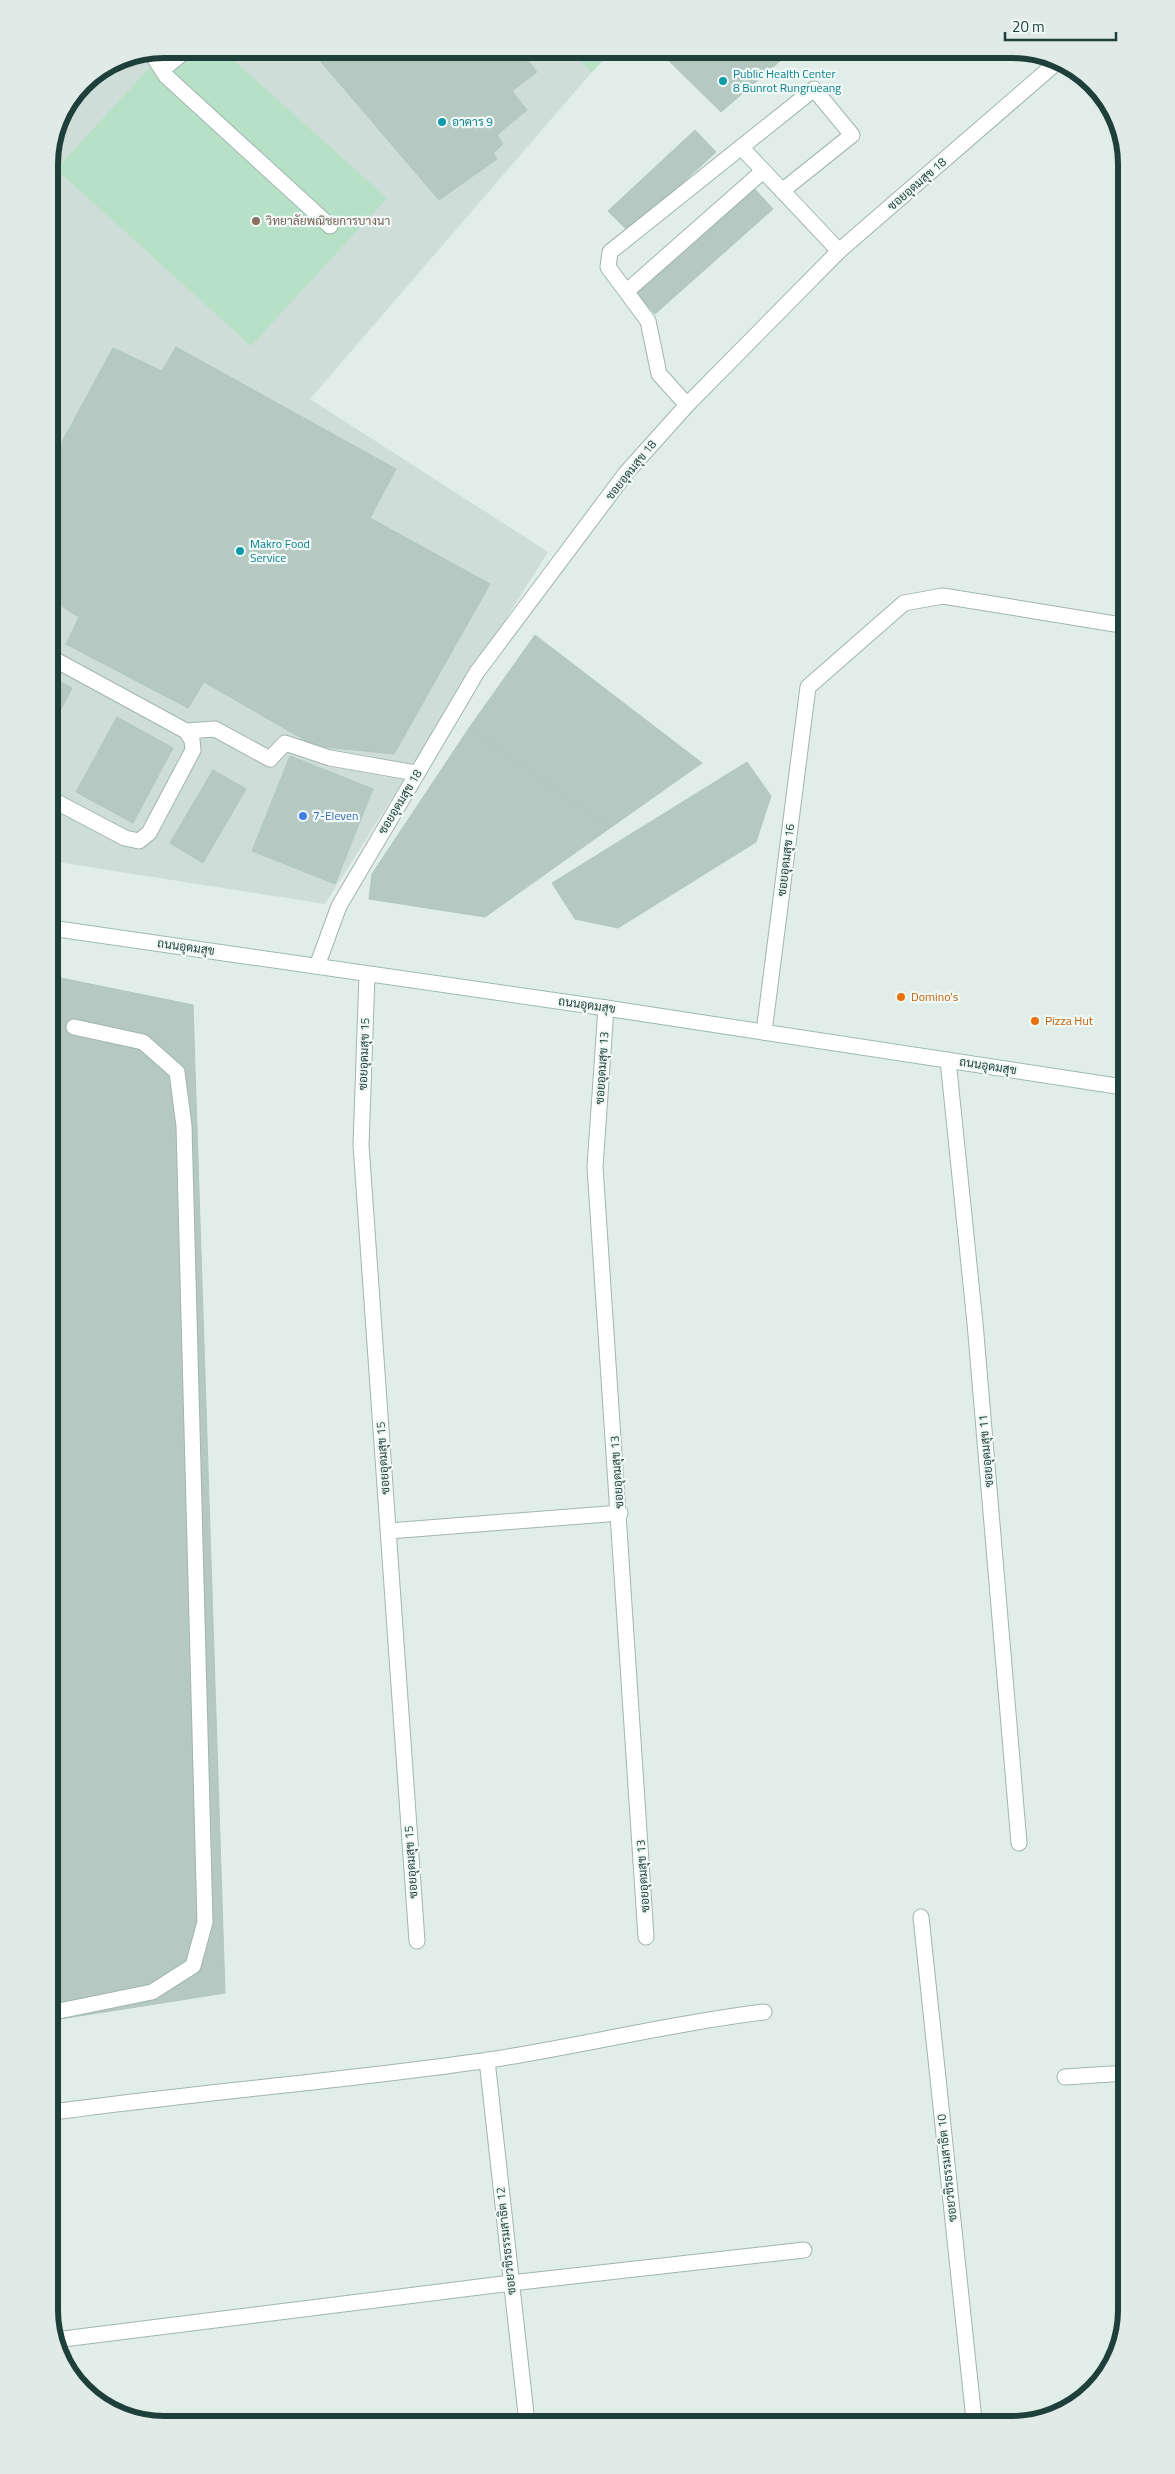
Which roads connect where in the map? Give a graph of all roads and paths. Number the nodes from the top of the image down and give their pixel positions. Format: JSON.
{"nodes":[{"id":1,"x":154,"y":58,"type":"edge"},
{"id":2,"x":177,"y":58,"type":"edge"},
{"id":3,"x":1052,"y":66,"type":"edge"},
{"id":4,"x":162,"y":70,"type":"junction"},
{"id":5,"x":741,"y":147,"type":"junction"},
{"id":6,"x":763,"y":171,"type":"junction"},
{"id":7,"x":782,"y":192,"type":"junction"},
{"id":8,"x":330,"y":226,"type":"dead end"},
{"id":9,"x":839,"y":252,"type":"junction"},
{"id":10,"x":627,"y":291,"type":"junction"},
{"id":11,"x":687,"y":405,"type":"junction"},
{"id":12,"x":1118,"y":624,"type":"edge"},
{"id":13,"x":58,"y":661,"type":"edge"},
{"id":14,"x":186,"y":731,"type":"junction"},
{"id":15,"x":416,"y":773,"type":"junction"},
{"id":16,"x":58,"y":803,"type":"edge"},
{"id":17,"x":58,"y":929,"type":"edge"},
{"id":18,"x":317,"y":966,"type":"junction"},
{"id":19,"x":367,"y":975,"type":"junction"},
{"id":20,"x":606,"y":1008,"type":"junction"},
{"id":21,"x":74,"y":1027,"type":"dead end"},
{"id":22,"x":764,"y":1032,"type":"junction"},
{"id":23,"x":948,"y":1060,"type":"junction"},
{"id":24,"x":1118,"y":1086,"type":"edge"},
{"id":25,"x":620,"y":1513,"type":"junction"},
{"id":26,"x":388,"y":1531,"type":"junction"},
{"id":27,"x":1019,"y":1843,"type":"dead end"},
{"id":28,"x":921,"y":1917,"type":"dead end"},
{"id":29,"x":646,"y":1937,"type":"dead end"},
{"id":30,"x":417,"y":1941,"type":"dead end"},
{"id":31,"x":58,"y":2011,"type":"edge"},
{"id":32,"x":764,"y":2012,"type":"dead end"},
{"id":33,"x":487,"y":2060,"type":"junction"},
{"id":34,"x":1118,"y":2074,"type":"edge"},
{"id":35,"x":1065,"y":2077,"type":"dead end"},
{"id":36,"x":58,"y":2112,"type":"edge"},
{"id":37,"x":804,"y":2250,"type":"dead end"},
{"id":38,"x":511,"y":2283,"type":"junction"},
{"id":39,"x":61,"y":2339,"type":"edge"},
{"id":40,"x":525,"y":2416,"type":"edge"},
{"id":41,"x":974,"y":2416,"type":"edge"}],
"edges":[{"from":1,"to":4,"type":"street"},
{"from":2,"to":4,"type":"street"},
{"from":3,"to":9,"type":"street","name":"ซอยอุดมสุข 18"},
{"from":4,"to":8,"type":"street"},
{"from":5,"to":6,"type":"street"},
{"from":5,"to":7,"type":"street"},
{"from":5,"to":10,"type":"street"},
{"from":6,"to":7,"type":"street"},
{"from":6,"to":10,"type":"street"},
{"from":7,"to":9,"type":"street"},
{"from":9,"to":11,"type":"street","name":"ซอยอุดมสุข 18"},
{"from":10,"to":11,"type":"street"},
{"from":11,"to":15,"type":"street","name":"ซอยอุดมสุข 18"},
{"from":12,"to":22,"type":"street","name":"ซอยอุดมสุข 16"},
{"from":13,"to":14,"type":"street"},
{"from":14,"to":15,"type":"street"},
{"from":14,"to":16,"type":"street"},
{"from":15,"to":18,"type":"street","name":"ซอยอุดมสุข 18"},
{"from":17,"to":18,"type":"street","name":"ถนนอุดมสุข"},
{"from":18,"to":19,"type":"street","name":"ถนนอุดมสุข"},
{"from":19,"to":20,"type":"street","name":"ถนนอุดมสุข"},
{"from":19,"to":26,"type":"street","name":"ซอยอุดมสุข 15"},
{"from":20,"to":22,"type":"street","name":"ถนนอุดมสุข"},
{"from":20,"to":25,"type":"street","name":"ซอยอุดมสุข 13"},
{"from":21,"to":31,"type":"street"},
{"from":22,"to":23,"type":"street","name":"ถนนอุดมสุข"},
{"from":23,"to":24,"type":"street","name":"ถนนอุดมสุข"},
{"from":23,"to":27,"type":"street","name":"ซอยอุดมสุข 11"},
{"from":25,"to":26,"type":"street"},
{"from":25,"to":29,"type":"street","name":"ซอยอุดมสุข 13"},
{"from":26,"to":30,"type":"street","name":"ซอยอุดมสุข 15"},
{"from":28,"to":41,"type":"street","name":"ซอยวชิรธรรมสาธิต 10"},
{"from":32,"to":33,"type":"street"},
{"from":33,"to":36,"type":"street"},
{"from":33,"to":38,"type":"street","name":"ซอยวชิรธรรมสาธิต 12"},
{"from":34,"to":35,"type":"street"},
{"from":37,"to":38,"type":"street"},
{"from":38,"to":39,"type":"street"},
{"from":38,"to":40,"type":"street","name":"ซอยวชิรธรรมสาธิต 12"}]}
